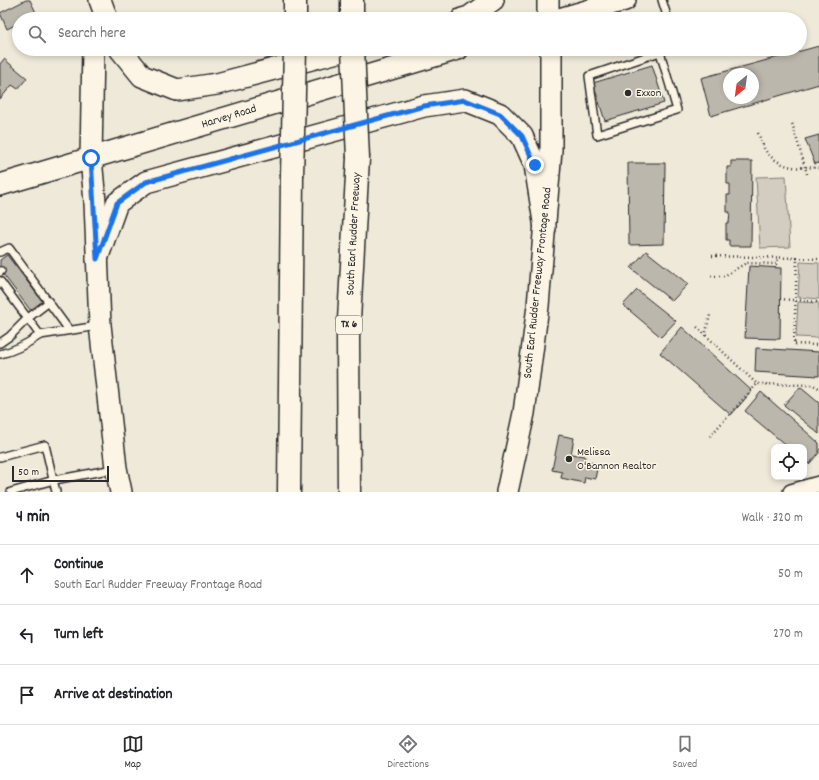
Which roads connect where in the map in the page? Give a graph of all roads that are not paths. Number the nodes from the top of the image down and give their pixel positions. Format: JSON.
{"nodes":[{"id":1,"x":96,"y":0,"type":"edge"},
{"id":2,"x":100,"y":0,"type":"edge"},
{"id":3,"x":295,"y":0,"type":"edge"},
{"id":4,"x":352,"y":0,"type":"edge"},
{"id":5,"x":493,"y":0,"type":"edge"},
{"id":6,"x":548,"y":0,"type":"edge"},
{"id":7,"x":625,"y":0,"type":"edge"},
{"id":8,"x":662,"y":0,"type":"edge"},
{"id":9,"x":95,"y":12,"type":"edge"},
{"id":10,"x":104,"y":12,"type":"edge"},
{"id":11,"x":295,"y":12,"type":"edge"},
{"id":12,"x":352,"y":12,"type":"edge"},
{"id":13,"x":476,"y":12,"type":"edge"},
{"id":14,"x":548,"y":12,"type":"edge"},
{"id":15,"x":583,"y":12,"type":"edge"},
{"id":16,"x":666,"y":12,"type":"edge"},
{"id":17,"x":93,"y":56,"type":"edge"},
{"id":18,"x":126,"y":56,"type":"edge"},
{"id":19,"x":295,"y":56,"type":"edge"},
{"id":20,"x":322,"y":56,"type":"edge"},
{"id":21,"x":353,"y":56,"type":"edge"},
{"id":22,"x":434,"y":56,"type":"edge"},
{"id":23,"x":551,"y":56,"type":"edge"},
{"id":24,"x":647,"y":56,"type":"edge"},
{"id":25,"x":662,"y":56,"type":"edge"},
{"id":26,"x":91,"y":158,"type":"junction"},
{"id":27,"x":0,"y":185,"type":"edge"},
{"id":28,"x":545,"y":228,"type":"junction"},
{"id":29,"x":0,"y":252,"type":"edge"},
{"id":30,"x":97,"y":259,"type":"junction"},
{"id":31,"x":0,"y":281,"type":"edge"},
{"id":32,"x":49,"y":302,"type":"junction"},
{"id":33,"x":28,"y":318,"type":"junction"},
{"id":34,"x":100,"y":326,"type":"junction"},
{"id":35,"x":70,"y":330,"type":"junction"},
{"id":36,"x":40,"y":335,"type":"junction"},
{"id":37,"x":0,"y":343,"type":"edge"},
{"id":38,"x":0,"y":354,"type":"edge"},
{"id":39,"x":0,"y":458,"type":"edge"},
{"id":40,"x":116,"y":468,"type":"junction"},
{"id":41,"x":54,"y":480,"type":"junction"},
{"id":42,"x":819,"y":484,"type":"edge"},
{"id":43,"x":288,"y":487,"type":"edge"},
{"id":44,"x":11,"y":492,"type":"edge"},
{"id":45,"x":56,"y":492,"type":"edge"},
{"id":46,"x":121,"y":492,"type":"edge"},
{"id":47,"x":349,"y":492,"type":"edge"},
{"id":48,"x":507,"y":492,"type":"edge"},
{"id":49,"x":791,"y":492,"type":"edge"}],
"edges":[{"from":1,"to":9,"type":"main road"},
{"from":2,"to":10,"type":"main road"},
{"from":3,"to":11,"type":"highway"},
{"from":4,"to":12,"type":"highway"},
{"from":5,"to":13,"type":"main road"},
{"from":6,"to":14,"type":"main road"},
{"from":7,"to":15,"type":"main road"},
{"from":8,"to":16,"type":"lane"},
{"from":17,"to":26,"type":"main road"},
{"from":18,"to":20,"type":"main road"},
{"from":19,"to":43,"type":"highway","bridge":true},
{"from":21,"to":47,"type":"highway","name":"South Earl Rudder Freeway","number":"TX 6","bridge":true},
{"from":22,"to":26,"type":"main road","name":"Harvey Road"},
{"from":23,"to":28,"type":"main road","name":"South Earl Rudder Freeway Frontage Road"},
{"from":24,"to":25,"type":"lane"},
{"from":26,"to":27,"type":"main road","name":"Harvey Road"},
{"from":26,"to":30,"type":"main road"},
{"from":28,"to":30,"type":"main road"},
{"from":28,"to":48,"type":"main road","name":"South Earl Rudder Freeway Frontage Road"},
{"from":29,"to":32,"type":"lane"},
{"from":30,"to":34,"type":"main road"},
{"from":31,"to":33,"type":"lane"},
{"from":32,"to":33,"type":"lane"},
{"from":32,"to":35,"type":"lane"},
{"from":33,"to":36,"type":"lane"},
{"from":33,"to":37,"type":"lane"},
{"from":34,"to":35,"type":"lane"},
{"from":34,"to":40,"type":"main road"},
{"from":35,"to":36,"type":"lane"},
{"from":36,"to":38,"type":"lane"},
{"from":39,"to":41,"type":"lane"},
{"from":40,"to":41,"type":"lane"},
{"from":40,"to":46,"type":"main road"},
{"from":41,"to":44,"type":"lane"},
{"from":41,"to":45,"type":"lane"},
{"from":42,"to":49,"type":"street"}]}
